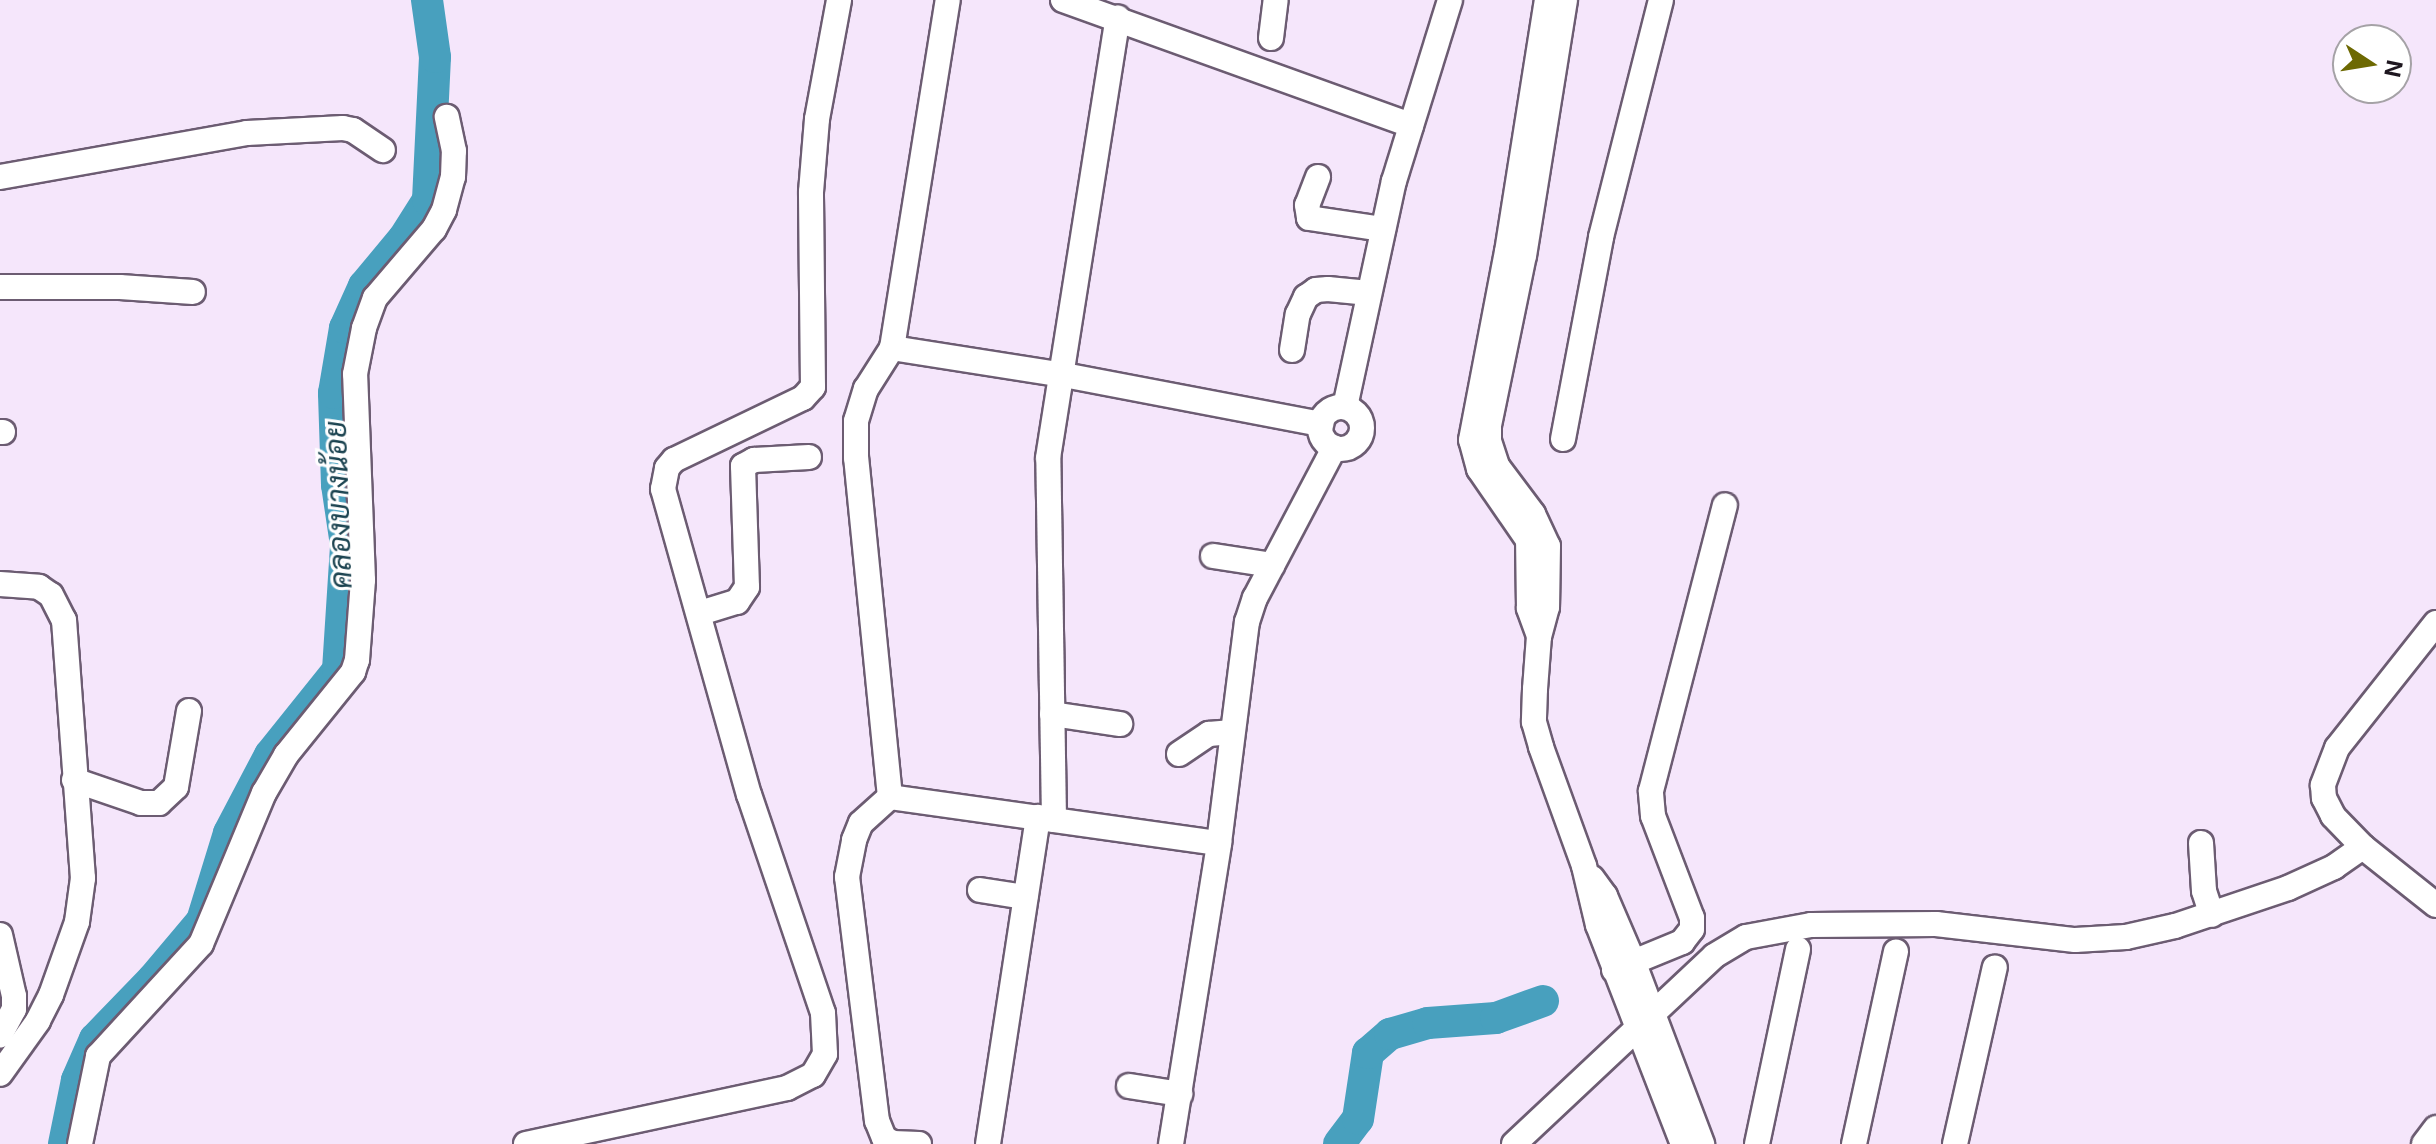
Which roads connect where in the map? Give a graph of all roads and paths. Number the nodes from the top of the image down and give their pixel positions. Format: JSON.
{"nodes":[{"id":1,"x":839,"y":0,"type":"edge"},
{"id":2,"x":948,"y":0,"type":"edge"},
{"id":3,"x":1063,"y":0,"type":"edge"},
{"id":4,"x":1276,"y":0,"type":"edge"},
{"id":5,"x":1450,"y":0,"type":"edge"},
{"id":6,"x":1547,"y":0,"type":"edge"},
{"id":7,"x":1565,"y":0,"type":"edge"},
{"id":8,"x":1661,"y":0,"type":"edge"},
{"id":9,"x":1118,"y":18,"type":"junction"},
{"id":10,"x":1271,"y":38,"type":"dead end"},
{"id":11,"x":447,"y":117,"type":"dead end"},
{"id":12,"x":1411,"y":125,"type":"junction"},
{"id":13,"x":383,"y":150,"type":"dead end"},
{"id":14,"x":0,"y":177,"type":"edge"},
{"id":15,"x":1318,"y":177,"type":"dead end"},
{"id":16,"x":1383,"y":229,"type":"junction"},
{"id":17,"x":1516,"y":254,"type":"junction"},
{"id":18,"x":0,"y":287,"type":"edge"},
{"id":19,"x":193,"y":292,"type":"dead end"},
{"id":20,"x":1369,"y":293,"type":"junction"},
{"id":21,"x":892,"y":348,"type":"junction"},
{"id":22,"x":1292,"y":350,"type":"dead end"},
{"id":23,"x":1064,"y":375,"type":"junction"},
{"id":24,"x":1345,"y":407,"type":"junction"},
{"id":25,"x":1321,"y":424,"type":"junction"},
{"id":26,"x":1563,"y":439,"type":"dead end"},
{"id":27,"x":1334,"y":448,"type":"junction"},
{"id":28,"x":809,"y":457,"type":"dead end"},
{"id":29,"x":1725,"y":505,"type":"dead end"},
{"id":30,"x":1213,"y":556,"type":"dead end"},
{"id":31,"x":1272,"y":565,"type":"junction"},
{"id":32,"x":0,"y":584,"type":"edge"},
{"id":33,"x":700,"y":613,"type":"junction"},
{"id":34,"x":2436,"y":623,"type":"edge"},
{"id":35,"x":189,"y":711,"type":"dead end"},
{"id":36,"x":1052,"y":714,"type":"junction"},
{"id":37,"x":1120,"y":724,"type":"dead end"},
{"id":38,"x":1232,"y":732,"type":"junction"},
{"id":39,"x":1179,"y":754,"type":"dead end"},
{"id":40,"x":74,"y":780,"type":"junction"},
{"id":41,"x":890,"y":797,"type":"junction"},
{"id":42,"x":1046,"y":818,"type":"junction"},
{"id":43,"x":1219,"y":843,"type":"junction"},
{"id":44,"x":2201,"y":843,"type":"dead end"},
{"id":45,"x":2363,"y":847,"type":"junction"},
{"id":46,"x":980,"y":890,"type":"dead end"},
{"id":47,"x":1025,"y":897,"type":"junction"},
{"id":48,"x":2436,"y":905,"type":"edge"},
{"id":49,"x":2212,"y":915,"type":"junction"},
{"id":50,"x":0,"y":935,"type":"edge"},
{"id":51,"x":1798,"y":949,"type":"dead end"},
{"id":52,"x":1896,"y":952,"type":"dead end"},
{"id":53,"x":1624,"y":965,"type":"junction"},
{"id":54,"x":1995,"y":967,"type":"dead end"},
{"id":55,"x":1638,"y":1027,"type":"junction"},
{"id":56,"x":0,"y":1035,"type":"edge"},
{"id":57,"x":0,"y":1074,"type":"edge"},
{"id":58,"x":1129,"y":1086,"type":"dead end"},
{"id":59,"x":1180,"y":1094,"type":"junction"},
{"id":60,"x":2436,"y":1128,"type":"edge"},
{"id":61,"x":80,"y":1144,"type":"edge"},
{"id":62,"x":526,"y":1144,"type":"edge"},
{"id":63,"x":919,"y":1144,"type":"edge"},
{"id":64,"x":988,"y":1144,"type":"edge"},
{"id":65,"x":1171,"y":1144,"type":"edge"},
{"id":66,"x":1514,"y":1144,"type":"edge"},
{"id":67,"x":1683,"y":1144,"type":"edge"},
{"id":68,"x":1702,"y":1144,"type":"edge"},
{"id":69,"x":1757,"y":1144,"type":"edge"},
{"id":70,"x":1854,"y":1144,"type":"edge"},
{"id":71,"x":1955,"y":1144,"type":"edge"},
{"id":72,"x":2424,"y":1144,"type":"edge"}],
"edges":[{"from":1,"to":33,"type":"street"},
{"from":2,"to":21,"type":"street"},
{"from":3,"to":9,"type":"street"},
{"from":4,"to":10,"type":"street"},
{"from":5,"to":12,"type":"street"},
{"from":6,"to":17,"type":"street"},
{"from":7,"to":17,"type":"street"},
{"from":8,"to":26,"type":"street"},
{"from":9,"to":12,"type":"street"},
{"from":9,"to":23,"type":"street"},
{"from":11,"to":61,"type":"street"},
{"from":12,"to":16,"type":"street"},
{"from":13,"to":14,"type":"street"},
{"from":15,"to":16,"type":"street"},
{"from":16,"to":20,"type":"street"},
{"from":17,"to":53,"type":"street"},
{"from":18,"to":19,"type":"street"},
{"from":20,"to":22,"type":"street"},
{"from":20,"to":24,"type":"street"},
{"from":21,"to":23,"type":"street"},
{"from":21,"to":41,"type":"street"},
{"from":23,"to":25,"type":"street"},
{"from":23,"to":36,"type":"street"},
{"from":24,"to":25,"type":"street"},
{"from":24,"to":27,"type":"street"},
{"from":25,"to":27,"type":"street"},
{"from":27,"to":31,"type":"street"},
{"from":28,"to":33,"type":"street"},
{"from":29,"to":53,"type":"street"},
{"from":30,"to":31,"type":"street"},
{"from":31,"to":38,"type":"street"},
{"from":32,"to":40,"type":"street"},
{"from":33,"to":62,"type":"street"},
{"from":34,"to":45,"type":"street"},
{"from":35,"to":40,"type":"street"},
{"from":36,"to":37,"type":"street"},
{"from":36,"to":42,"type":"street"},
{"from":38,"to":39,"type":"street"},
{"from":38,"to":43,"type":"street"},
{"from":40,"to":57,"type":"street"},
{"from":41,"to":42,"type":"street"},
{"from":41,"to":63,"type":"street"},
{"from":42,"to":43,"type":"street"},
{"from":42,"to":47,"type":"street"},
{"from":43,"to":59,"type":"street"},
{"from":44,"to":49,"type":"street"},
{"from":45,"to":48,"type":"street"},
{"from":45,"to":49,"type":"street"},
{"from":46,"to":47,"type":"street"},
{"from":47,"to":64,"type":"street"},
{"from":49,"to":55,"type":"street"},
{"from":50,"to":56,"type":"street"},
{"from":51,"to":69,"type":"street"},
{"from":52,"to":70,"type":"street"},
{"from":53,"to":55,"type":"street"},
{"from":54,"to":71,"type":"street"},
{"from":55,"to":66,"type":"street"},
{"from":55,"to":67,"type":"street"},
{"from":55,"to":68,"type":"street"},
{"from":58,"to":59,"type":"street"},
{"from":59,"to":65,"type":"street"},
{"from":60,"to":72,"type":"street"}]}
